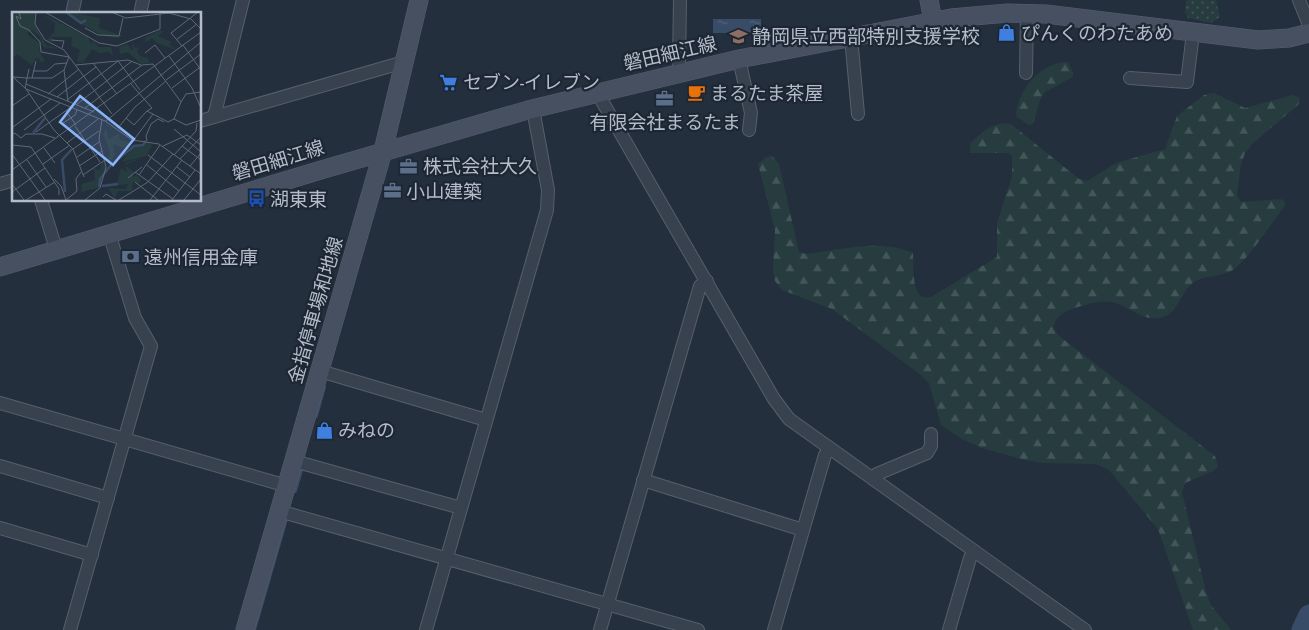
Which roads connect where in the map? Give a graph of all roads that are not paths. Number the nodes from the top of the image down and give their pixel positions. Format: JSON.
{"nodes":[{"id":1,"x":243,"y":0,"type":"edge"},
{"id":2,"x":419,"y":0,"type":"edge"},
{"id":3,"x":680,"y":0,"type":"edge"},
{"id":4,"x":929,"y":0,"type":"edge"},
{"id":5,"x":1299,"y":0,"type":"edge"},
{"id":6,"x":1027,"y":13,"type":"junction"},
{"id":7,"x":933,"y":21,"type":"junction"},
{"id":8,"x":1309,"y":25,"type":"edge"},
{"id":9,"x":1193,"y":33,"type":"junction"},
{"id":10,"x":1309,"y":33,"type":"edge"},
{"id":11,"x":852,"y":37,"type":"junction"},
{"id":12,"x":739,"y":59,"type":"junction"},
{"id":13,"x":404,"y":62,"type":"junction"},
{"id":14,"x":681,"y":72,"type":"junction"},
{"id":15,"x":1026,"y":73,"type":"dead end"},
{"id":16,"x":1130,"y":78,"type":"dead end"},
{"id":17,"x":600,"y":92,"type":"junction"},
{"id":18,"x":533,"y":109,"type":"junction"},
{"id":19,"x":858,"y":114,"type":"dead end"},
{"id":20,"x":214,"y":117,"type":"junction"},
{"id":21,"x":201,"y":121,"type":"edge"},
{"id":22,"x":749,"y":130,"type":"dead end"},
{"id":23,"x":383,"y":151,"type":"junction"},
{"id":24,"x":41,"y":201,"type":"edge"},
{"id":25,"x":109,"y":233,"type":"junction"},
{"id":26,"x":56,"y":249,"type":"junction"},
{"id":27,"x":0,"y":267,"type":"edge"},
{"id":28,"x":706,"y":281,"type":"junction"},
{"id":29,"x":320,"y":371,"type":"junction"},
{"id":30,"x":0,"y":404,"type":"edge"},
{"id":31,"x":486,"y":420,"type":"junction"},
{"id":32,"x":931,"y":434,"type":"dead end"},
{"id":33,"x":126,"y":439,"type":"junction"},
{"id":34,"x":830,"y":449,"type":"junction"},
{"id":35,"x":294,"y":461,"type":"junction"},
{"id":36,"x":0,"y":466,"type":"edge"},
{"id":37,"x":873,"y":479,"type":"junction"},
{"id":38,"x":643,"y":480,"type":"junction"},
{"id":39,"x":286,"y":486,"type":"junction"},
{"id":40,"x":108,"y":498,"type":"junction"},
{"id":41,"x":461,"y":508,"type":"junction"},
{"id":42,"x":279,"y":511,"type":"junction"},
{"id":43,"x":0,"y":528,"type":"edge"},
{"id":44,"x":803,"y":530,"type":"junction"},
{"id":45,"x":974,"y":551,"type":"junction"},
{"id":46,"x":92,"y":555,"type":"junction"},
{"id":47,"x":446,"y":558,"type":"junction"},
{"id":48,"x":607,"y":604,"type":"junction"},
{"id":49,"x":70,"y":630,"type":"edge"},
{"id":50,"x":245,"y":630,"type":"edge"},
{"id":51,"x":426,"y":630,"type":"edge"},
{"id":52,"x":600,"y":630,"type":"edge"},
{"id":53,"x":698,"y":630,"type":"edge"},
{"id":54,"x":774,"y":630,"type":"edge"},
{"id":55,"x":949,"y":630,"type":"edge"},
{"id":56,"x":1086,"y":630,"type":"edge"}],
"edges":[{"from":1,"to":20,"type":"street"},
{"from":2,"to":13,"type":"main road","name":"金指停車場和地線"},
{"from":3,"to":14,"type":"street"},
{"from":4,"to":7,"type":"main road"},
{"from":5,"to":8,"type":"street"},
{"from":6,"to":7,"type":"main road","name":"磐田細江線"},
{"from":6,"to":9,"type":"main road","name":"磐田細江線"},
{"from":6,"to":15,"type":"street"},
{"from":7,"to":11,"type":"main road","name":"磐田細江線"},
{"from":9,"to":10,"type":"main road","name":"磐田細江線"},
{"from":9,"to":16,"type":"street"},
{"from":11,"to":12,"type":"main road","name":"磐田細江線"},
{"from":11,"to":19,"type":"street"},
{"from":12,"to":14,"type":"main road","name":"磐田細江線"},
{"from":12,"to":22,"type":"street"},
{"from":13,"to":20,"type":"street"},
{"from":13,"to":23,"type":"main road","name":"金指停車場和地線"},
{"from":14,"to":17,"type":"main road","name":"磐田細江線"},
{"from":17,"to":18,"type":"main road","name":"磐田細江線"},
{"from":17,"to":28,"type":"street"},
{"from":18,"to":23,"type":"main road","name":"磐田細江線"},
{"from":18,"to":31,"type":"street"},
{"from":20,"to":21,"type":"street"},
{"from":23,"to":25,"type":"main road","name":"磐田細江線"},
{"from":23,"to":29,"type":"main road","name":"金指停車場和地線"},
{"from":24,"to":26,"type":"street"},
{"from":25,"to":26,"type":"main road","name":"磐田細江線"},
{"from":25,"to":33,"type":"street"},
{"from":26,"to":27,"type":"main road","name":"磐田細江線"},
{"from":28,"to":34,"type":"street"},
{"from":28,"to":38,"type":"street"},
{"from":29,"to":31,"type":"street"},
{"from":29,"to":35,"type":"main road","name":"金指停車場和地線"},
{"from":30,"to":33,"type":"street"},
{"from":31,"to":41,"type":"street"},
{"from":32,"to":37,"type":"street"},
{"from":33,"to":39,"type":"street"},
{"from":33,"to":40,"type":"street"},
{"from":34,"to":37,"type":"street"},
{"from":34,"to":44,"type":"street"},
{"from":35,"to":39,"type":"main road","name":"金指停車場和地線"},
{"from":35,"to":41,"type":"street"},
{"from":36,"to":40,"type":"street"},
{"from":37,"to":45,"type":"street"},
{"from":38,"to":44,"type":"street"},
{"from":38,"to":48,"type":"street"},
{"from":39,"to":42,"type":"main road","name":"金指停車場和地線"},
{"from":40,"to":46,"type":"street"},
{"from":41,"to":47,"type":"street"},
{"from":42,"to":47,"type":"street"},
{"from":42,"to":50,"type":"main road","name":"金指停車場和地線"},
{"from":43,"to":46,"type":"street"},
{"from":44,"to":54,"type":"street"},
{"from":45,"to":55,"type":"street"},
{"from":45,"to":56,"type":"street"},
{"from":46,"to":49,"type":"street"},
{"from":47,"to":48,"type":"street"},
{"from":47,"to":51,"type":"street"},
{"from":48,"to":52,"type":"street"},
{"from":48,"to":53,"type":"street"}]}
